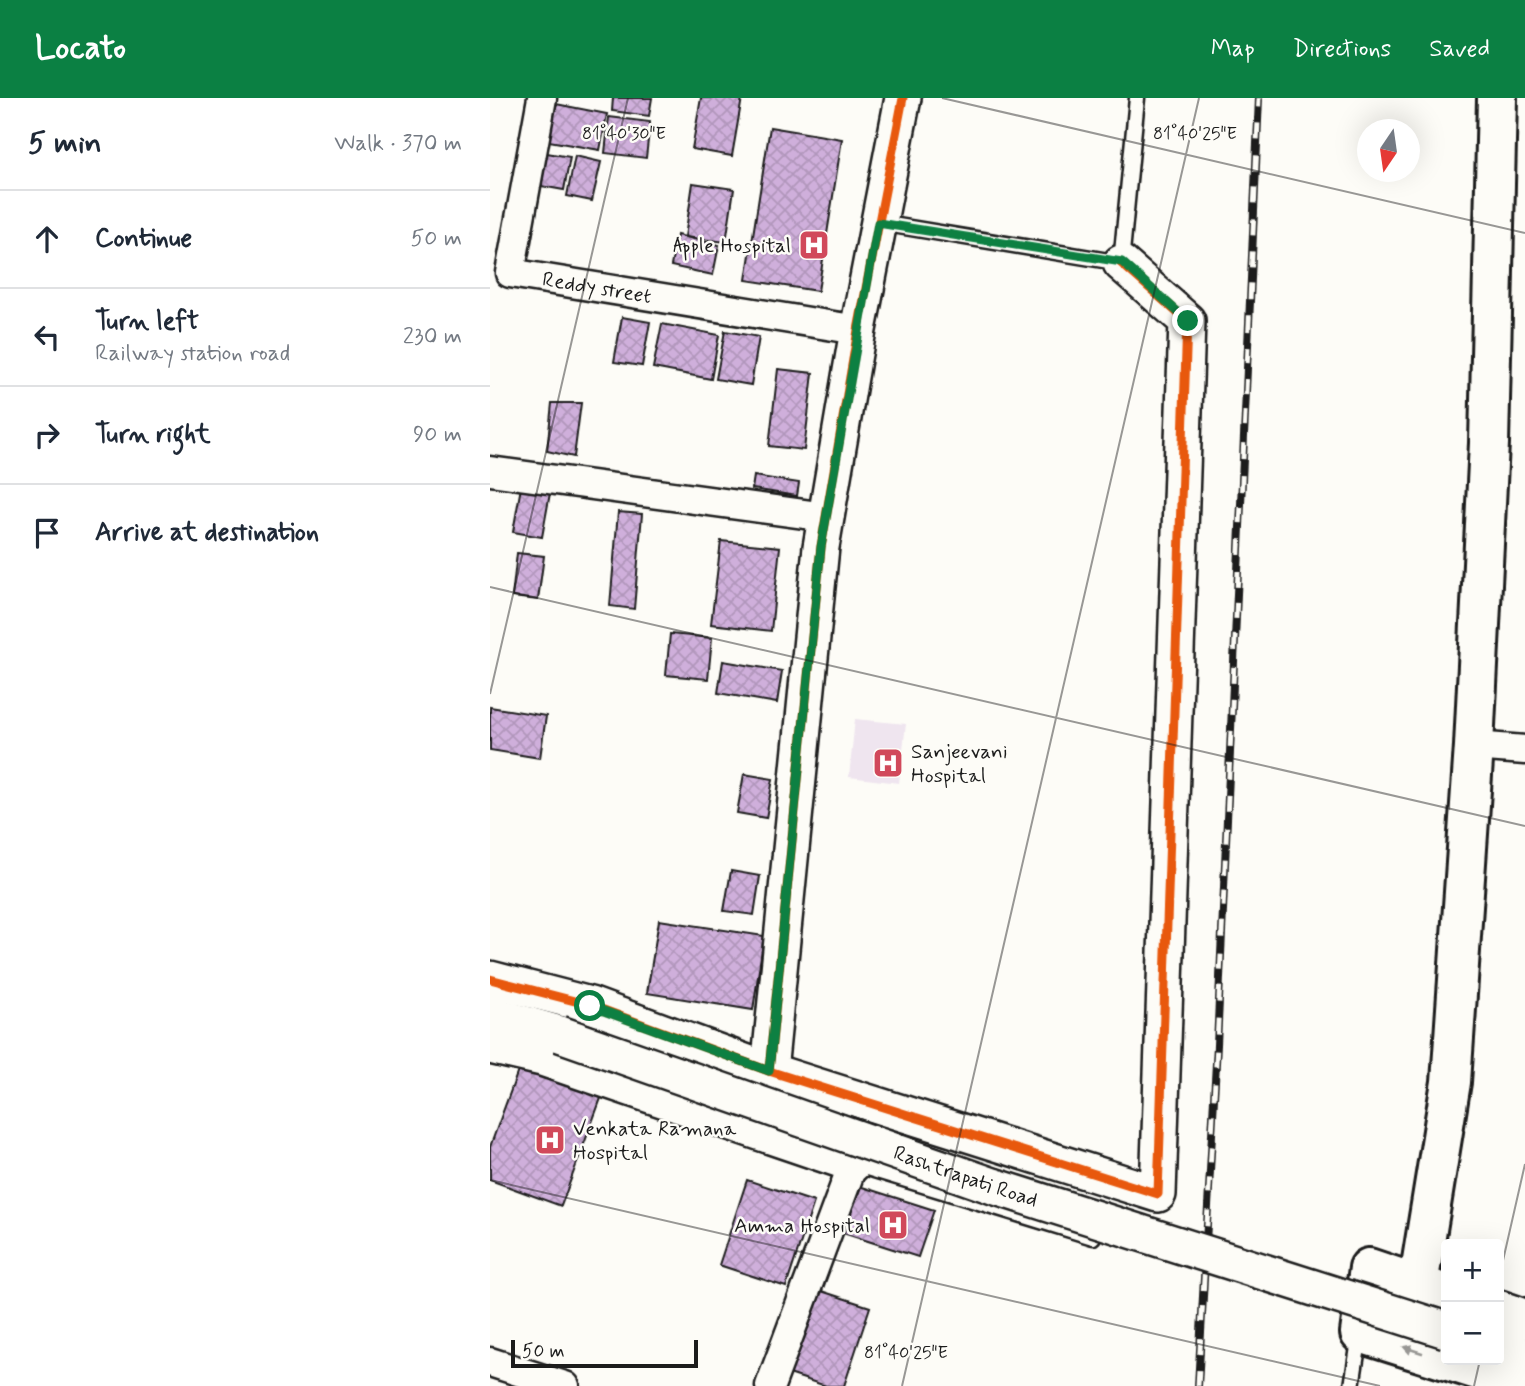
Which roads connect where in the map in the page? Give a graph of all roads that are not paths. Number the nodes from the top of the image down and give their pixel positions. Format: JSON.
{"nodes":[{"id":1,"x":542,"y":98,"type":"edge"},
{"id":2,"x":903,"y":98,"type":"edge"},
{"id":3,"x":1137,"y":98,"type":"edge"},
{"id":4,"x":1497,"y":98,"type":"edge"},
{"id":5,"x":878,"y":223,"type":"junction"},
{"id":6,"x":1122,"y":262,"type":"junction"},
{"id":7,"x":858,"y":330,"type":"junction"},
{"id":8,"x":490,"y":471,"type":"edge"},
{"id":9,"x":826,"y":517,"type":"junction"},
{"id":10,"x":1474,"y":746,"type":"junction"},
{"id":11,"x":1525,"y":750,"type":"edge"},
{"id":12,"x":490,"y":979,"type":"edge"},
{"id":13,"x":490,"y":1014,"type":"edge"},
{"id":14,"x":490,"y":1046,"type":"edge"},
{"id":15,"x":769,"y":1071,"type":"junction"},
{"id":16,"x":853,"y":1164,"type":"junction"},
{"id":17,"x":1093,"y":1237,"type":"dead end"},
{"id":18,"x":1432,"y":1290,"type":"edge"},
{"id":19,"x":1504,"y":1312,"type":"edge"},
{"id":20,"x":1525,"y":1319,"type":"edge"},
{"id":21,"x":1441,"y":1328,"type":"edge"},
{"id":22,"x":1360,"y":1333,"type":"junction"},
{"id":23,"x":1504,"y":1349,"type":"edge"},
{"id":24,"x":1525,"y":1356,"type":"edge"},
{"id":25,"x":490,"y":1362,"type":"edge"},
{"id":26,"x":1525,"y":1385,"type":"edge"},
{"id":27,"x":565,"y":1386,"type":"edge"},
{"id":28,"x":770,"y":1386,"type":"edge"},
{"id":29,"x":1352,"y":1386,"type":"edge"}],
"edges":[{"from":1,"to":7,"type":"street","name":"Reddy street"},
{"from":2,"to":5,"type":"street"},
{"from":3,"to":6,"type":"lane"},
{"from":4,"to":10,"type":"main road"},
{"from":5,"to":6,"type":"lane"},
{"from":5,"to":7,"type":"street"},
{"from":6,"to":15,"type":"street"},
{"from":7,"to":9,"type":"street"},
{"from":8,"to":9,"type":"street"},
{"from":9,"to":15,"type":"street"},
{"from":10,"to":11,"type":"street"},
{"from":10,"to":18,"type":"main road"},
{"from":12,"to":15,"type":"street"},
{"from":13,"to":21,"type":"street","name":"Rashtrapati Road","bridge":true},
{"from":14,"to":16,"type":"street"},
{"from":16,"to":17,"type":"lane"},
{"from":16,"to":28,"type":"street"},
{"from":18,"to":22,"type":"main road"},
{"from":19,"to":20,"type":"main road"},
{"from":26,"to":22,"type":"main road","one_way":true},
{"from":22,"to":29,"type":"lane"},
{"from":23,"to":24,"type":"street"},
{"from":25,"to":27,"type":"street"}]}
